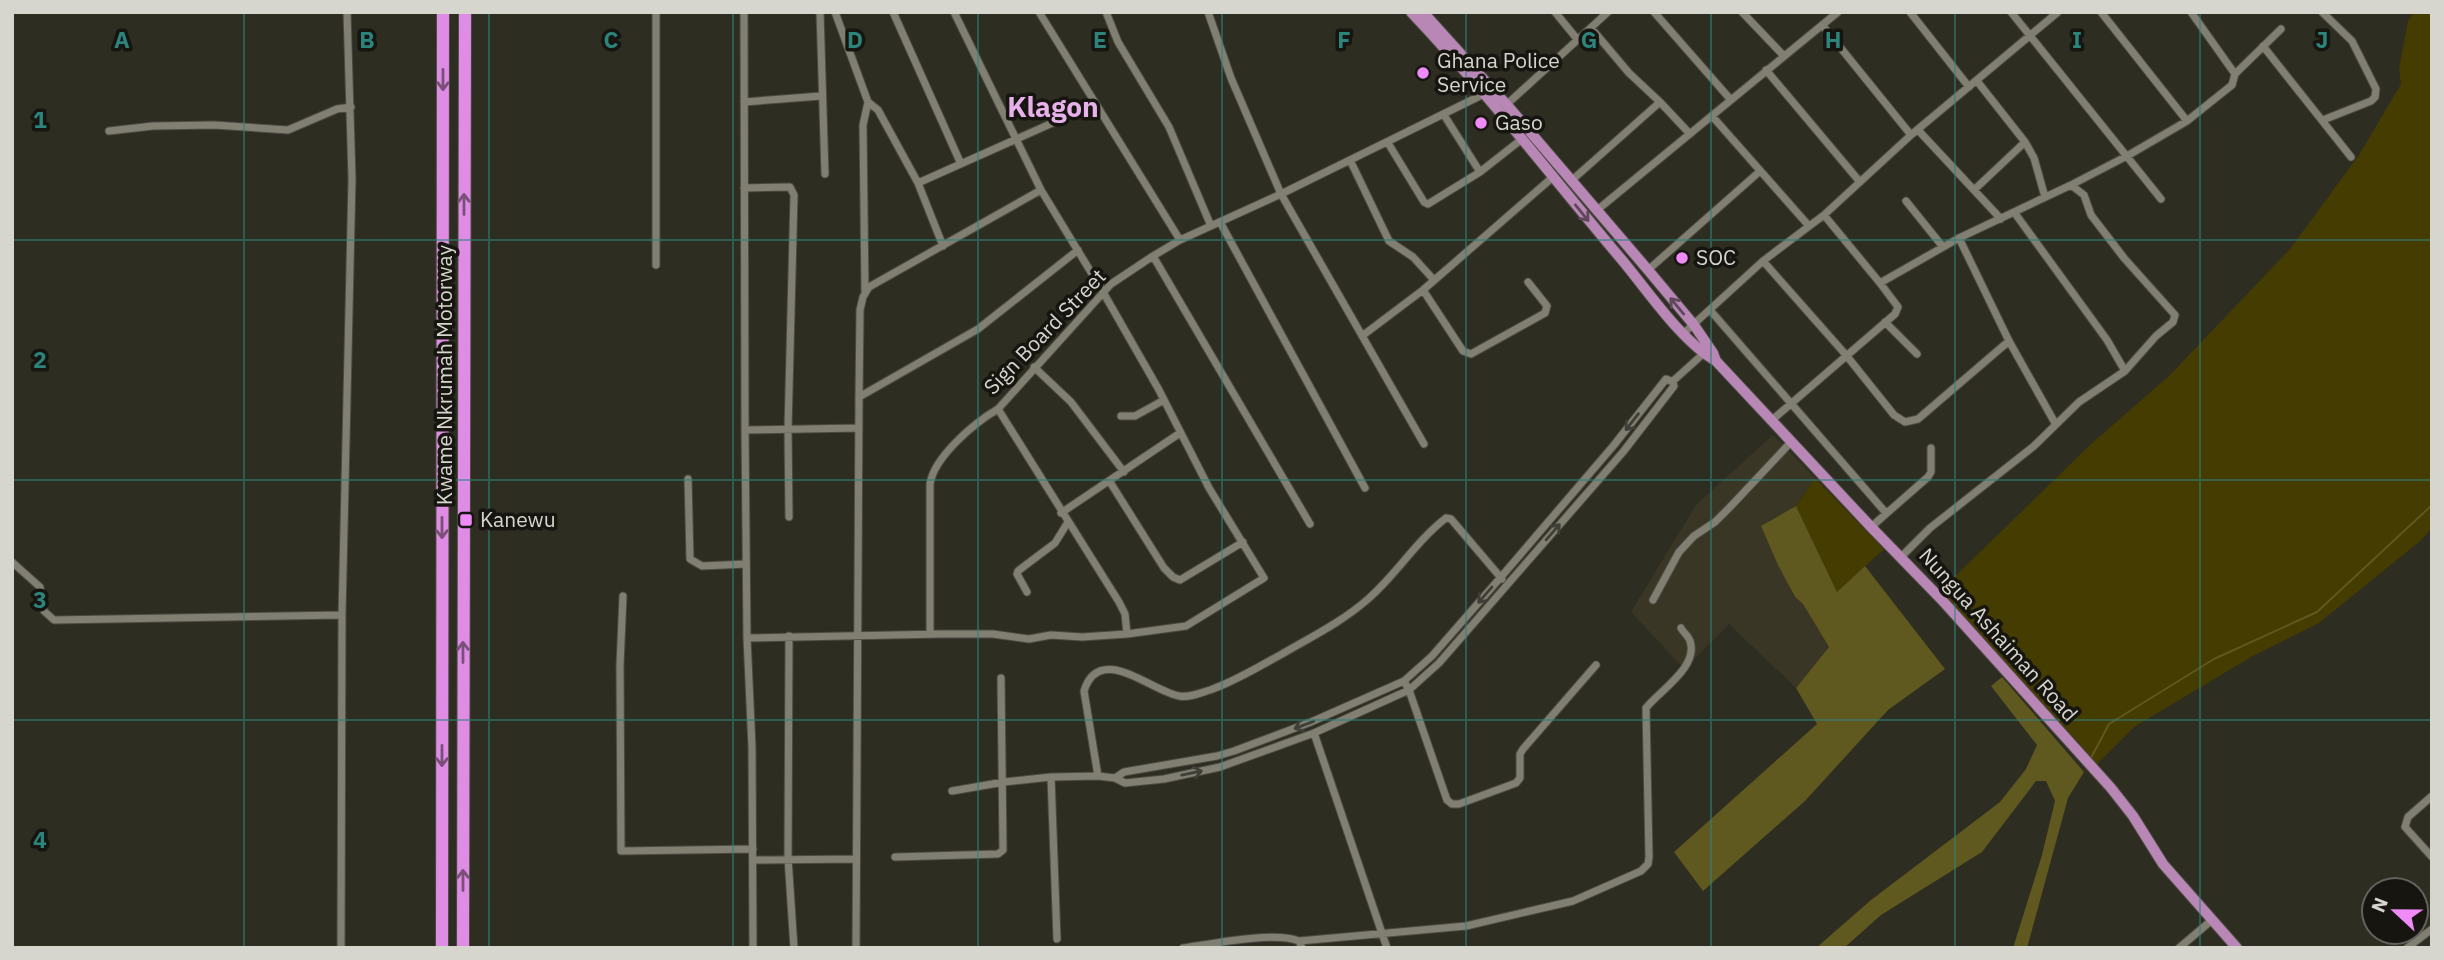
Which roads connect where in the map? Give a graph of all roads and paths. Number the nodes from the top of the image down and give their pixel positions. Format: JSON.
{"nodes":[{"id":1,"x":347,"y":12,"type":"edge"},
{"id":2,"x":443,"y":12,"type":"edge"},
{"id":3,"x":465,"y":12,"type":"edge"},
{"id":4,"x":656,"y":12,"type":"edge"},
{"id":5,"x":744,"y":12,"type":"edge"},
{"id":6,"x":820,"y":12,"type":"edge"},
{"id":7,"x":835,"y":12,"type":"edge"},
{"id":8,"x":892,"y":12,"type":"edge"},
{"id":9,"x":954,"y":12,"type":"edge"},
{"id":10,"x":1039,"y":12,"type":"edge"},
{"id":11,"x":1106,"y":12,"type":"edge"},
{"id":12,"x":1208,"y":12,"type":"edge"},
{"id":13,"x":1411,"y":12,"type":"edge"},
{"id":14,"x":1555,"y":12,"type":"edge"},
{"id":15,"x":1608,"y":12,"type":"edge"},
{"id":16,"x":1654,"y":12,"type":"edge"},
{"id":17,"x":1742,"y":12,"type":"edge"},
{"id":18,"x":1838,"y":12,"type":"edge"},
{"id":19,"x":1910,"y":12,"type":"edge"},
{"id":20,"x":2011,"y":12,"type":"edge"},
{"id":21,"x":2058,"y":12,"type":"edge"},
{"id":22,"x":2101,"y":12,"type":"edge"},
{"id":23,"x":2191,"y":12,"type":"edge"},
{"id":24,"x":2322,"y":12,"type":"edge"},
{"id":25,"x":1425,"y":13,"type":"edge"},
{"id":26,"x":1823,"y":26,"type":"junction"},
{"id":27,"x":1591,"y":28,"type":"junction"},
{"id":28,"x":2281,"y":29,"type":"dead end"},
{"id":29,"x":2029,"y":34,"type":"junction"},
{"id":30,"x":1577,"y":39,"type":"junction"},
{"id":31,"x":2263,"y":46,"type":"junction"},
{"id":32,"x":1784,"y":56,"type":"junction"},
{"id":33,"x":1766,"y":70,"type":"junction"},
{"id":34,"x":2235,"y":74,"type":"junction"},
{"id":35,"x":1977,"y":82,"type":"junction"},
{"id":36,"x":1969,"y":87,"type":"junction"},
{"id":37,"x":1488,"y":92,"type":"junction"},
{"id":38,"x":821,"y":96,"type":"junction"},
{"id":39,"x":1731,"y":100,"type":"junction"},
{"id":40,"x":744,"y":102,"type":"junction"},
{"id":41,"x":868,"y":102,"type":"junction"},
{"id":42,"x":1660,"y":102,"type":"junction"},
{"id":43,"x":1095,"y":104,"type":"junction"},
{"id":44,"x":351,"y":107,"type":"junction"},
{"id":45,"x":1503,"y":108,"type":"junction"},
{"id":46,"x":1444,"y":115,"type":"junction"},
{"id":47,"x":1712,"y":116,"type":"junction"},
{"id":48,"x":2323,"y":120,"type":"junction"},
{"id":49,"x":2187,"y":121,"type":"junction"},
{"id":50,"x":109,"y":131,"type":"dead end"},
{"id":51,"x":1914,"y":132,"type":"junction"},
{"id":52,"x":1690,"y":134,"type":"junction"},
{"id":53,"x":1016,"y":139,"type":"junction"},
{"id":54,"x":1522,"y":139,"type":"junction"},
{"id":55,"x":2025,"y":142,"type":"junction"},
{"id":56,"x":1388,"y":143,"type":"junction"},
{"id":57,"x":2127,"y":156,"type":"junction"},
{"id":58,"x":2351,"y":157,"type":"dead end"},
{"id":59,"x":1350,"y":160,"type":"junction"},
{"id":60,"x":961,"y":164,"type":"junction"},
{"id":61,"x":1480,"y":172,"type":"junction"},
{"id":62,"x":1759,"y":172,"type":"junction"},
{"id":63,"x":825,"y":174,"type":"dead end"},
{"id":64,"x":1553,"y":177,"type":"junction"},
{"id":65,"x":1571,"y":181,"type":"junction"},
{"id":66,"x":1860,"y":182,"type":"junction"},
{"id":67,"x":918,"y":183,"type":"junction"},
{"id":68,"x":2071,"y":185,"type":"junction"},
{"id":69,"x":744,"y":188,"type":"junction"},
{"id":70,"x":1041,"y":190,"type":"junction"},
{"id":71,"x":1974,"y":190,"type":"junction"},
{"id":72,"x":1281,"y":194,"type":"junction"},
{"id":73,"x":2045,"y":197,"type":"junction"},
{"id":74,"x":2161,"y":200,"type":"dead end"},
{"id":75,"x":1906,"y":201,"type":"dead end"},
{"id":76,"x":1596,"y":211,"type":"junction"},
{"id":77,"x":2014,"y":212,"type":"junction"},
{"id":78,"x":1824,"y":215,"type":"junction"},
{"id":79,"x":2001,"y":219,"type":"junction"},
{"id":80,"x":1220,"y":222,"type":"junction"},
{"id":81,"x":1211,"y":226,"type":"junction"},
{"id":82,"x":1808,"y":226,"type":"junction"},
{"id":83,"x":1959,"y":239,"type":"junction"},
{"id":84,"x":1180,"y":240,"type":"junction"},
{"id":85,"x":943,"y":246,"type":"junction"},
{"id":86,"x":1943,"y":247,"type":"junction"},
{"id":87,"x":1078,"y":250,"type":"junction"},
{"id":88,"x":1153,"y":256,"type":"junction"},
{"id":89,"x":1763,"y":261,"type":"junction"},
{"id":90,"x":656,"y":265,"type":"dead end"},
{"id":91,"x":1648,"y":270,"type":"junction"},
{"id":92,"x":1434,"y":280,"type":"junction"},
{"id":93,"x":1528,"y":282,"type":"dead end"},
{"id":94,"x":1880,"y":283,"type":"junction"},
{"id":95,"x":1423,"y":290,"type":"junction"},
{"id":96,"x":1104,"y":292,"type":"junction"},
{"id":97,"x":865,"y":293,"type":"junction"},
{"id":98,"x":1710,"y":310,"type":"junction"},
{"id":99,"x":1885,"y":322,"type":"junction"},
{"id":100,"x":1694,"y":325,"type":"junction"},
{"id":101,"x":1684,"y":333,"type":"junction"},
{"id":102,"x":1362,"y":336,"type":"junction"},
{"id":103,"x":2009,"y":341,"type":"junction"},
{"id":104,"x":1703,"y":354,"type":"junction"},
{"id":105,"x":1917,"y":354,"type":"dead end"},
{"id":106,"x":1846,"y":355,"type":"junction"},
{"id":107,"x":1716,"y":361,"type":"junction"},
{"id":108,"x":1034,"y":367,"type":"junction"},
{"id":109,"x":2125,"y":371,"type":"junction"},
{"id":110,"x":1672,"y":382,"type":"junction"},
{"id":111,"x":859,"y":397,"type":"junction"},
{"id":112,"x":1164,"y":400,"type":"junction"},
{"id":113,"x":1790,"y":404,"type":"junction"},
{"id":114,"x":998,"y":409,"type":"junction"},
{"id":115,"x":1121,"y":415,"type":"dead end"},
{"id":116,"x":1772,"y":420,"type":"junction"},
{"id":117,"x":2055,"y":423,"type":"junction"},
{"id":118,"x":859,"y":428,"type":"junction"},
{"id":119,"x":788,"y":429,"type":"junction"},
{"id":120,"x":745,"y":430,"type":"junction"},
{"id":121,"x":1180,"y":433,"type":"junction"},
{"id":122,"x":1792,"y":441,"type":"junction"},
{"id":123,"x":1424,"y":444,"type":"dead end"},
{"id":124,"x":1615,"y":445,"type":"junction"},
{"id":125,"x":1931,"y":448,"type":"dead end"},
{"id":126,"x":1623,"y":452,"type":"junction"},
{"id":127,"x":1124,"y":472,"type":"junction"},
{"id":128,"x":688,"y":479,"type":"dead end"},
{"id":129,"x":1111,"y":482,"type":"junction"},
{"id":130,"x":1365,"y":488,"type":"dead end"},
{"id":131,"x":1061,"y":513,"type":"junction"},
{"id":132,"x":1886,"y":513,"type":"junction"},
{"id":133,"x":789,"y":517,"type":"dead end"},
{"id":134,"x":1068,"y":523,"type":"junction"},
{"id":135,"x":1310,"y":524,"type":"dead end"},
{"id":136,"x":1871,"y":527,"type":"junction"},
{"id":137,"x":1243,"y":542,"type":"junction"},
{"id":138,"x":1901,"y":557,"type":"junction"},
{"id":139,"x":12,"y":562,"type":"edge"},
{"id":140,"x":746,"y":564,"type":"junction"},
{"id":141,"x":1501,"y":577,"type":"junction"},
{"id":142,"x":1508,"y":584,"type":"junction"},
{"id":143,"x":1027,"y":592,"type":"dead end"},
{"id":144,"x":623,"y":596,"type":"dead end"},
{"id":145,"x":1653,"y":600,"type":"dead end"},
{"id":146,"x":342,"y":615,"type":"junction"},
{"id":147,"x":1681,"y":628,"type":"dead end"},
{"id":148,"x":930,"y":634,"type":"junction"},
{"id":149,"x":1127,"y":634,"type":"junction"},
{"id":150,"x":789,"y":636,"type":"junction"},
{"id":151,"x":857,"y":636,"type":"junction"},
{"id":152,"x":747,"y":638,"type":"junction"},
{"id":153,"x":1596,"y":665,"type":"dead end"},
{"id":154,"x":1001,"y":678,"type":"dead end"},
{"id":155,"x":1404,"y":681,"type":"junction"},
{"id":156,"x":1409,"y":690,"type":"junction"},
{"id":157,"x":1314,"y":733,"type":"junction"},
{"id":158,"x":1098,"y":776,"type":"junction"},
{"id":159,"x":1051,"y":777,"type":"junction"},
{"id":160,"x":1115,"y":778,"type":"junction"},
{"id":161,"x":1004,"y":782,"type":"junction"},
{"id":162,"x":952,"y":791,"type":"dead end"},
{"id":163,"x":2432,"y":796,"type":"edge"},
{"id":164,"x":752,"y":849,"type":"junction"},
{"id":165,"x":895,"y":857,"type":"dead end"},
{"id":166,"x":2432,"y":857,"type":"edge"},
{"id":167,"x":788,"y":859,"type":"junction"},
{"id":168,"x":855,"y":859,"type":"junction"},
{"id":169,"x":753,"y":860,"type":"junction"},
{"id":170,"x":2212,"y":920,"type":"junction"},
{"id":171,"x":2432,"y":929,"type":"edge"},
{"id":172,"x":1381,"y":935,"type":"junction"},
{"id":173,"x":1057,"y":939,"type":"dead end"},
{"id":174,"x":1300,"y":944,"type":"edge"},
{"id":175,"x":341,"y":948,"type":"edge"},
{"id":176,"x":442,"y":948,"type":"edge"},
{"id":177,"x":463,"y":948,"type":"edge"},
{"id":178,"x":753,"y":948,"type":"edge"},
{"id":179,"x":794,"y":948,"type":"edge"},
{"id":180,"x":856,"y":948,"type":"edge"},
{"id":181,"x":1182,"y":948,"type":"edge"},
{"id":182,"x":1387,"y":948,"type":"edge"},
{"id":183,"x":2179,"y":948,"type":"edge"},
{"id":184,"x":2237,"y":948,"type":"edge"},
{"id":185,"x":2407,"y":948,"type":"edge"}],
"edges":[{"from":1,"to":44,"type":"street"},
{"from":2,"to":176,"type":"highway","name":"Kwame Nkrumah Motorway","one_way":true},
{"from":177,"to":3,"type":"highway","name":"Kwame Nkrumah Motorway","one_way":true},
{"from":4,"to":90,"type":"street"},
{"from":5,"to":40,"type":"street"},
{"from":6,"to":38,"type":"street"},
{"from":7,"to":41,"type":"street"},
{"from":8,"to":60,"type":"street"},
{"from":9,"to":53,"type":"street"},
{"from":10,"to":43,"type":"street"},
{"from":11,"to":81,"type":"street"},
{"from":12,"to":72,"type":"street"},
{"from":13,"to":37,"type":"main road","name":"Nungua Ashaiman Road"},
{"from":14,"to":30,"type":"street"},
{"from":15,"to":27,"type":"street"},
{"from":16,"to":39,"type":"street"},
{"from":17,"to":32,"type":"street"},
{"from":18,"to":26,"type":"street"},
{"from":19,"to":36,"type":"street"},
{"from":20,"to":29,"type":"street"},
{"from":21,"to":29,"type":"street"},
{"from":22,"to":49,"type":"street"},
{"from":23,"to":34,"type":"street"},
{"from":24,"to":48,"type":"street"},
{"from":25,"to":37,"type":"main road","name":"Nungua Ashaiman Road"},
{"from":26,"to":32,"type":"street"},
{"from":26,"to":51,"type":"street"},
{"from":27,"to":30,"type":"street"},
{"from":27,"to":42,"type":"street"},
{"from":28,"to":31,"type":"street"},
{"from":29,"to":35,"type":"street"},
{"from":29,"to":57,"type":"street"},
{"from":30,"to":45,"type":"street"},
{"from":31,"to":34,"type":"street"},
{"from":31,"to":48,"type":"street"},
{"from":32,"to":33,"type":"street"},
{"from":33,"to":39,"type":"street"},
{"from":33,"to":66,"type":"street"},
{"from":34,"to":49,"type":"street"},
{"from":35,"to":36,"type":"street"},
{"from":35,"to":55,"type":"street"},
{"from":36,"to":51,"type":"street"},
{"from":37,"to":45,"type":"main road","name":"Nungua Ashaiman Road"},
{"from":37,"to":46,"type":"street","name":"Sign Board Street"},
{"from":38,"to":40,"type":"street"},
{"from":38,"to":63,"type":"street"},
{"from":39,"to":47,"type":"street"},
{"from":40,"to":69,"type":"street"},
{"from":41,"to":67,"type":"street"},
{"from":41,"to":97,"type":"street"},
{"from":42,"to":52,"type":"street"},
{"from":42,"to":65,"type":"street"},
{"from":43,"to":53,"type":"street"},
{"from":43,"to":84,"type":"street"},
{"from":44,"to":50,"type":"street"},
{"from":44,"to":146,"type":"street"},
{"from":45,"to":54,"type":"main road","name":"Nungua Ashaiman Road"},
{"from":45,"to":65,"type":"main road","name":"Nungua Ashaiman Road"},
{"from":46,"to":56,"type":"street","name":"Sign Board Street"},
{"from":46,"to":61,"type":"street"},
{"from":47,"to":52,"type":"street"},
{"from":47,"to":62,"type":"street"},
{"from":48,"to":58,"type":"street"},
{"from":49,"to":57,"type":"street"},
{"from":51,"to":66,"type":"street"},
{"from":51,"to":71,"type":"street"},
{"from":52,"to":76,"type":"street"},
{"from":53,"to":60,"type":"street"},
{"from":53,"to":70,"type":"street"},
{"from":54,"to":61,"type":"street"},
{"from":54,"to":64,"type":"main road","name":"Nungua Ashaiman Road"},
{"from":55,"to":71,"type":"street"},
{"from":55,"to":73,"type":"street"},
{"from":56,"to":59,"type":"street","name":"Sign Board Street"},
{"from":56,"to":61,"type":"street"},
{"from":57,"to":68,"type":"street"},
{"from":57,"to":74,"type":"street"},
{"from":59,"to":72,"type":"street","name":"Sign Board Street"},
{"from":59,"to":92,"type":"street"},
{"from":60,"to":67,"type":"street"},
{"from":62,"to":82,"type":"street"},
{"from":62,"to":91,"type":"street"},
{"from":64,"to":92,"type":"street"},
{"from":64,"to":101,"type":"main road","name":"Nungua Ashaiman Road","one_way":true},
{"from":65,"to":76,"type":"main road","name":"Nungua Ashaiman Road"},
{"from":66,"to":78,"type":"street"},
{"from":67,"to":85,"type":"street"},
{"from":68,"to":73,"type":"street"},
{"from":68,"to":109,"type":"street"},
{"from":69,"to":119,"type":"street"},
{"from":69,"to":120,"type":"street"},
{"from":70,"to":85,"type":"street"},
{"from":70,"to":87,"type":"street"},
{"from":71,"to":79,"type":"street"},
{"from":72,"to":80,"type":"street","name":"Sign Board Street"},
{"from":72,"to":102,"type":"street"},
{"from":73,"to":77,"type":"street"},
{"from":75,"to":86,"type":"street"},
{"from":76,"to":91,"type":"main road","name":"Nungua Ashaiman Road"},
{"from":77,"to":79,"type":"street"},
{"from":77,"to":109,"type":"street"},
{"from":78,"to":82,"type":"street"},
{"from":78,"to":94,"type":"street"},
{"from":79,"to":83,"type":"street"},
{"from":80,"to":81,"type":"street","name":"Sign Board Street"},
{"from":80,"to":130,"type":"street"},
{"from":81,"to":84,"type":"street","name":"Sign Board Street"},
{"from":82,"to":89,"type":"street"},
{"from":83,"to":86,"type":"street"},
{"from":83,"to":103,"type":"street"},
{"from":84,"to":88,"type":"street","name":"Sign Board Street"},
{"from":85,"to":97,"type":"street"},
{"from":86,"to":94,"type":"street"},
{"from":87,"to":96,"type":"street"},
{"from":87,"to":111,"type":"street"},
{"from":88,"to":96,"type":"street","name":"Sign Board Street"},
{"from":88,"to":135,"type":"street"},
{"from":89,"to":98,"type":"street"},
{"from":89,"to":106,"type":"street"},
{"from":100,"to":91,"type":"main road","name":"Nungua Ashaiman Road","one_way":true},
{"from":92,"to":95,"type":"street"},
{"from":93,"to":95,"type":"street"},
{"from":94,"to":99,"type":"street"},
{"from":95,"to":102,"type":"street"},
{"from":96,"to":108,"type":"street","name":"Sign Board Street"},
{"from":96,"to":112,"type":"street"},
{"from":97,"to":111,"type":"street"},
{"from":98,"to":100,"type":"street"},
{"from":98,"to":113,"type":"street"},
{"from":99,"to":105,"type":"street"},
{"from":99,"to":106,"type":"street"},
{"from":100,"to":101,"type":"street"},
{"from":100,"to":107,"type":"main road","name":"Nungua Ashaiman Road"},
{"from":101,"to":104,"type":"main road","name":"Nungua Ashaiman Road"},
{"from":102,"to":123,"type":"street"},
{"from":103,"to":106,"type":"street"},
{"from":103,"to":117,"type":"street"},
{"from":104,"to":107,"type":"main road","name":"Nungua Ashaiman Road"},
{"from":104,"to":110,"type":"street"},
{"from":106,"to":113,"type":"street"},
{"from":107,"to":116,"type":"main road","name":"Nungua Ashaiman Road"},
{"from":108,"to":114,"type":"street","name":"Sign Board Street"},
{"from":108,"to":127,"type":"street"},
{"from":109,"to":117,"type":"street"},
{"from":110,"to":124,"type":"street","one_way":true},
{"from":110,"to":126,"type":"street"},
{"from":111,"to":118,"type":"street"},
{"from":112,"to":115,"type":"street"},
{"from":112,"to":121,"type":"street"},
{"from":113,"to":116,"type":"street"},
{"from":113,"to":132,"type":"street"},
{"from":114,"to":131,"type":"street"},
{"from":114,"to":148,"type":"street","name":"Sign Board Street"},
{"from":116,"to":122,"type":"main road","name":"Nungua Ashaiman Road"},
{"from":117,"to":138,"type":"street"},
{"from":118,"to":119,"type":"street"},
{"from":118,"to":151,"type":"street"},
{"from":119,"to":120,"type":"street"},
{"from":119,"to":133,"type":"street"},
{"from":120,"to":140,"type":"street"},
{"from":121,"to":127,"type":"street"},
{"from":121,"to":137,"type":"street"},
{"from":122,"to":136,"type":"main road","name":"Nungua Ashaiman Road"},
{"from":122,"to":145,"type":"street"},
{"from":124,"to":126,"type":"street"},
{"from":124,"to":141,"type":"street"},
{"from":125,"to":132,"type":"street"},
{"from":142,"to":126,"type":"street","one_way":true},
{"from":127,"to":129,"type":"street"},
{"from":128,"to":140,"type":"street"},
{"from":129,"to":131,"type":"street"},
{"from":129,"to":137,"type":"street"},
{"from":131,"to":134,"type":"street"},
{"from":132,"to":136,"type":"street"},
{"from":134,"to":143,"type":"street"},
{"from":134,"to":149,"type":"street"},
{"from":136,"to":138,"type":"main road","name":"Nungua Ashaiman Road"},
{"from":137,"to":149,"type":"street"},
{"from":138,"to":170,"type":"main road","name":"Nungua Ashaiman Road"},
{"from":139,"to":146,"type":"street"},
{"from":140,"to":152,"type":"street"},
{"from":141,"to":142,"type":"street"},
{"from":141,"to":155,"type":"street","one_way":true},
{"from":141,"to":158,"type":"street"},
{"from":142,"to":156,"type":"street"},
{"from":144,"to":164,"type":"street"},
{"from":146,"to":175,"type":"street"},
{"from":147,"to":172,"type":"street"},
{"from":148,"to":149,"type":"street"},
{"from":148,"to":151,"type":"street"},
{"from":150,"to":151,"type":"street"},
{"from":150,"to":152,"type":"street"},
{"from":150,"to":167,"type":"street"},
{"from":151,"to":168,"type":"street"},
{"from":152,"to":164,"type":"street"},
{"from":153,"to":156,"type":"street"},
{"from":154,"to":161,"type":"street"},
{"from":155,"to":156,"type":"street"},
{"from":155,"to":160,"type":"street","one_way":true},
{"from":156,"to":157,"type":"street"},
{"from":160,"to":157,"type":"street","one_way":true},
{"from":157,"to":172,"type":"street"},
{"from":158,"to":159,"type":"street"},
{"from":158,"to":160,"type":"street"},
{"from":159,"to":161,"type":"street"},
{"from":159,"to":173,"type":"street"},
{"from":161,"to":162,"type":"street"},
{"from":161,"to":165,"type":"street"},
{"from":163,"to":166,"type":"street"},
{"from":164,"to":169,"type":"street"},
{"from":167,"to":168,"type":"street"},
{"from":167,"to":169,"type":"street"},
{"from":167,"to":179,"type":"street"},
{"from":168,"to":180,"type":"street"},
{"from":169,"to":178,"type":"street"},
{"from":170,"to":183,"type":"street"},
{"from":170,"to":184,"type":"main road","name":"Nungua Ashaiman Road"},
{"from":171,"to":185,"type":"street"},
{"from":172,"to":174,"type":"street"},
{"from":172,"to":182,"type":"street"},
{"from":174,"to":181,"type":"street"}]}
